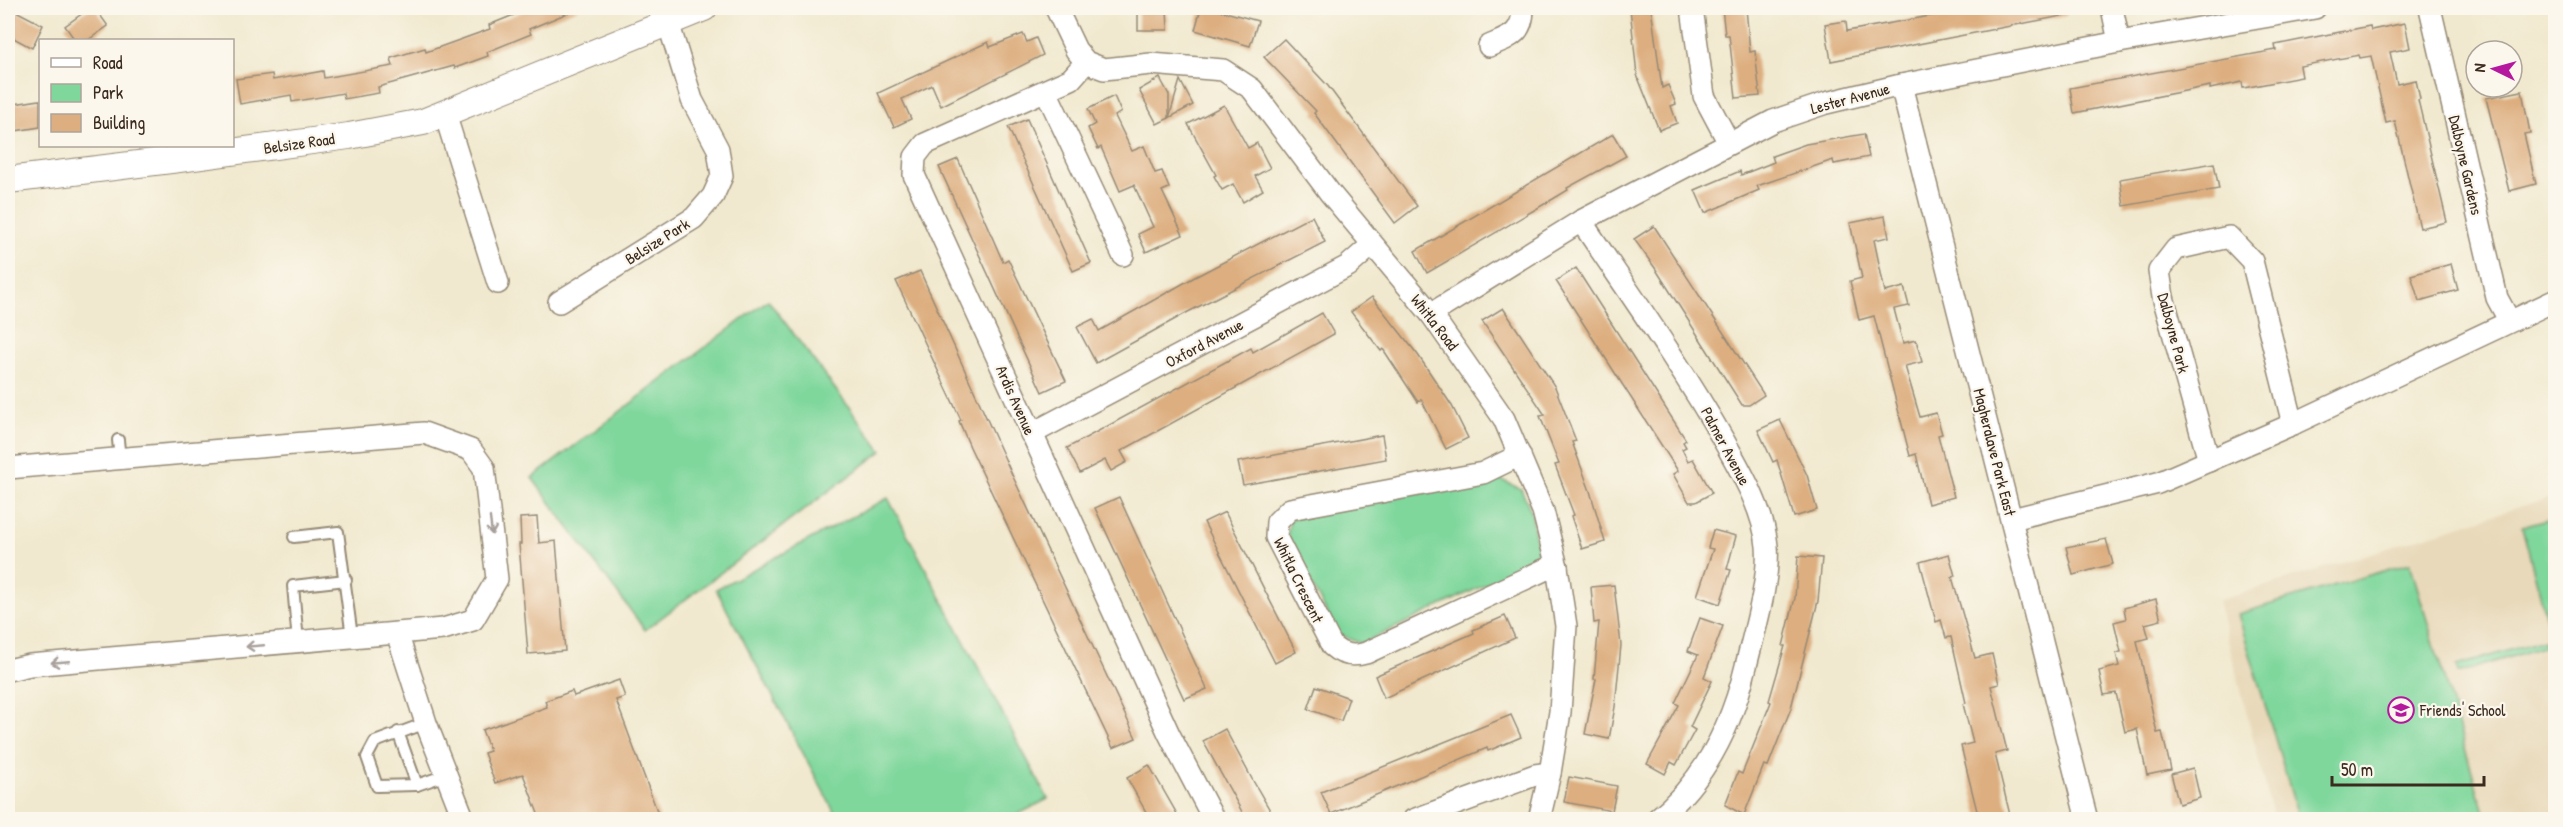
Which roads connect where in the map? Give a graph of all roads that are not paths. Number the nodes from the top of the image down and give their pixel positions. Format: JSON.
{"nodes":[{"id":1,"x":704,"y":8,"type":"edge"},
{"id":2,"x":1056,"y":8,"type":"edge"},
{"id":3,"x":1523,"y":8,"type":"edge"},
{"id":4,"x":1692,"y":8,"type":"edge"},
{"id":5,"x":2112,"y":8,"type":"edge"},
{"id":6,"x":2315,"y":8,"type":"edge"},
{"id":7,"x":2430,"y":8,"type":"edge"},
{"id":8,"x":668,"y":22,"type":"junction"},
{"id":9,"x":2119,"y":42,"type":"junction"},
{"id":10,"x":1489,"y":46,"type":"dead end"},
{"id":11,"x":1086,"y":62,"type":"junction"},
{"id":12,"x":1901,"y":85,"type":"junction"},
{"id":13,"x":1046,"y":91,"type":"junction"},
{"id":14,"x":445,"y":114,"type":"junction"},
{"id":15,"x":1729,"y":143,"type":"junction"},
{"id":16,"x":8,"y":180,"type":"edge"},
{"id":17,"x":1581,"y":221,"type":"junction"},
{"id":18,"x":1372,"y":245,"type":"junction"},
{"id":19,"x":1123,"y":255,"type":"dead end"},
{"id":20,"x":498,"y":283,"type":"dead end"},
{"id":21,"x":2556,"y":300,"type":"edge"},
{"id":22,"x":559,"y":302,"type":"dead end"},
{"id":23,"x":1431,"y":314,"type":"junction"},
{"id":24,"x":2509,"y":320,"type":"junction"},
{"id":25,"x":2293,"y":424,"type":"junction"},
{"id":26,"x":1031,"y":434,"type":"junction"},
{"id":27,"x":1520,"y":455,"type":"junction"},
{"id":28,"x":2209,"y":461,"type":"junction"},
{"id":29,"x":8,"y":468,"type":"edge"},
{"id":30,"x":2012,"y":519,"type":"junction"},
{"id":31,"x":294,"y":537,"type":"dead end"},
{"id":32,"x":1557,"y":567,"type":"junction"},
{"id":33,"x":346,"y":580,"type":"junction"},
{"id":34,"x":398,"y":633,"type":"junction"},
{"id":35,"x":352,"y":637,"type":"junction"},
{"id":36,"x":298,"y":642,"type":"junction"},
{"id":37,"x":8,"y":670,"type":"edge"},
{"id":38,"x":426,"y":723,"type":"junction"},
{"id":39,"x":398,"y":732,"type":"junction"},
{"id":40,"x":1550,"y":774,"type":"junction"},
{"id":41,"x":446,"y":775,"type":"junction"},
{"id":42,"x":417,"y":785,"type":"junction"},
{"id":43,"x":464,"y":819,"type":"edge"},
{"id":44,"x":1214,"y":819,"type":"edge"},
{"id":45,"x":1413,"y":819,"type":"edge"},
{"id":46,"x":1539,"y":819,"type":"edge"},
{"id":47,"x":1656,"y":819,"type":"edge"},
{"id":48,"x":2087,"y":819,"type":"edge"}],
"edges":[{"from":1,"to":8,"type":"street","name":"Belsize Road"},
{"from":2,"to":11,"type":"street"},
{"from":3,"to":10,"type":"street"},
{"from":4,"to":15,"type":"street"},
{"from":5,"to":9,"type":"street"},
{"from":6,"to":9,"type":"street","name":"Lester Avenue"},
{"from":7,"to":24,"type":"street","name":"Dalboyne Gardens"},
{"from":8,"to":14,"type":"street","name":"Belsize Road"},
{"from":8,"to":22,"type":"street","name":"Belsize Park"},
{"from":9,"to":12,"type":"street","name":"Lester Avenue"},
{"from":11,"to":13,"type":"street","name":"Ardis Avenue"},
{"from":11,"to":18,"type":"street","name":"Whitla Road"},
{"from":12,"to":15,"type":"street","name":"Lester Avenue"},
{"from":12,"to":30,"type":"street","name":"Magheralave Park East"},
{"from":13,"to":19,"type":"street"},
{"from":13,"to":26,"type":"street","name":"Ardis Avenue"},
{"from":14,"to":16,"type":"street","name":"Belsize Road"},
{"from":14,"to":20,"type":"street"},
{"from":15,"to":17,"type":"street","name":"Lester Avenue"},
{"from":17,"to":23,"type":"street","name":"Lester Avenue"},
{"from":17,"to":47,"type":"street","name":"Palmer Avenue"},
{"from":18,"to":23,"type":"street","name":"Whitla Road"},
{"from":18,"to":26,"type":"street","name":"Oxford Avenue"},
{"from":21,"to":24,"type":"street"},
{"from":23,"to":27,"type":"street","name":"Whitla Road"},
{"from":24,"to":25,"type":"street"},
{"from":25,"to":28,"type":"street"},
{"from":25,"to":28,"type":"street","name":"Dalboyne Park"},
{"from":26,"to":44,"type":"street","name":"Ardis Avenue"},
{"from":27,"to":32,"type":"street","name":"Whitla Road"},
{"from":27,"to":32,"type":"street","name":"Whitla Crescent"},
{"from":28,"to":30,"type":"street"},
{"from":29,"to":34,"type":"street","one_way":true},
{"from":30,"to":48,"type":"street","name":"Magheralave Park East"},
{"from":31,"to":33,"type":"lane"},
{"from":32,"to":40,"type":"street","name":"Whitla Road"},
{"from":33,"to":35,"type":"lane"},
{"from":33,"to":36,"type":"lane"},
{"from":34,"to":35,"type":"street"},
{"from":34,"to":38,"type":"street"},
{"from":35,"to":36,"type":"street"},
{"from":36,"to":37,"type":"street","one_way":true},
{"from":38,"to":39,"type":"lane"},
{"from":38,"to":41,"type":"street"},
{"from":39,"to":42,"type":"lane"},
{"from":39,"to":42,"type":"lane"},
{"from":40,"to":45,"type":"street"},
{"from":40,"to":46,"type":"street","name":"Whitla Road"},
{"from":41,"to":42,"type":"lane"},
{"from":41,"to":43,"type":"street"}]}
